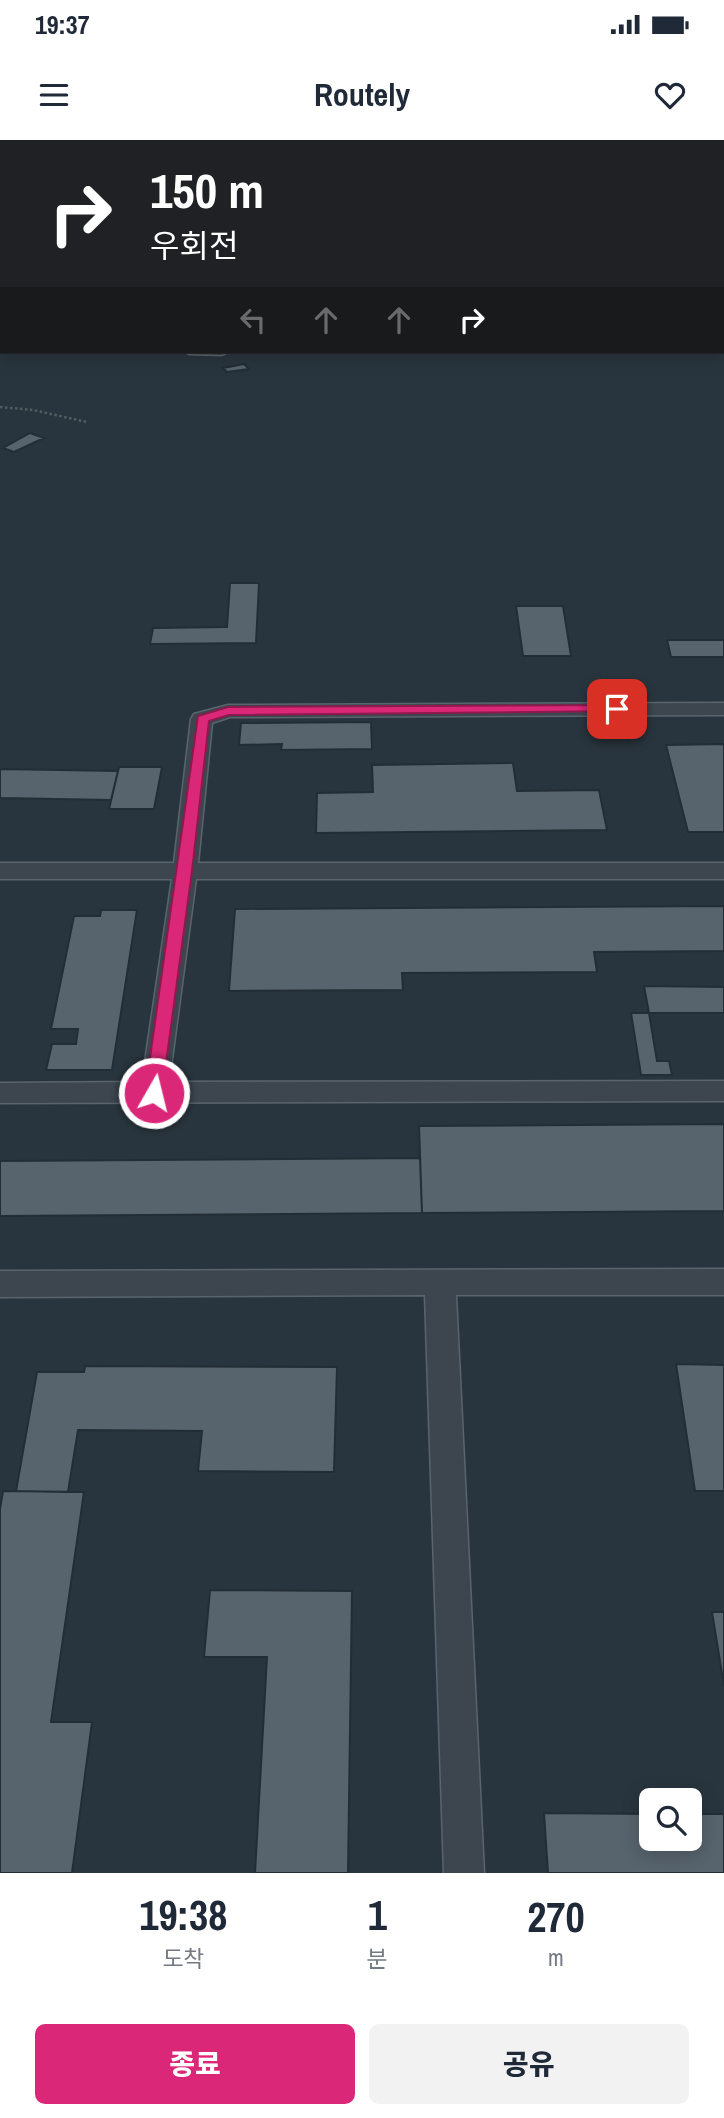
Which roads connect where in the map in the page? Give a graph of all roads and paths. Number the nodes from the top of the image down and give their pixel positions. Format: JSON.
{"nodes":[{"id":1,"x":0,"y":407,"type":"edge"},
{"id":2,"x":87,"y":422,"type":"dead end"},
{"id":3,"x":724,"y":709,"type":"edge"},
{"id":4,"x":185,"y":871,"type":"junction"},
{"id":5,"x":724,"y":871,"type":"edge"},
{"id":6,"x":0,"y":872,"type":"edge"},
{"id":7,"x":724,"y":1091,"type":"edge"},
{"id":8,"x":0,"y":1093,"type":"edge"},
{"id":9,"x":154,"y":1093,"type":"junction"},
{"id":10,"x":724,"y":1282,"type":"edge"},
{"id":11,"x":0,"y":1283,"type":"edge"},
{"id":12,"x":440,"y":1283,"type":"junction"},
{"id":13,"x":464,"y":1873,"type":"edge"}],
"edges":[{"from":1,"to":2,"type":"path"},
{"from":3,"to":4,"type":"street"},
{"from":4,"to":5,"type":"street"},
{"from":4,"to":6,"type":"street"},
{"from":4,"to":9,"type":"street"},
{"from":7,"to":9,"type":"street"},
{"from":8,"to":9,"type":"street"},
{"from":10,"to":12,"type":"street"},
{"from":11,"to":12,"type":"street"},
{"from":12,"to":13,"type":"street"}]}
